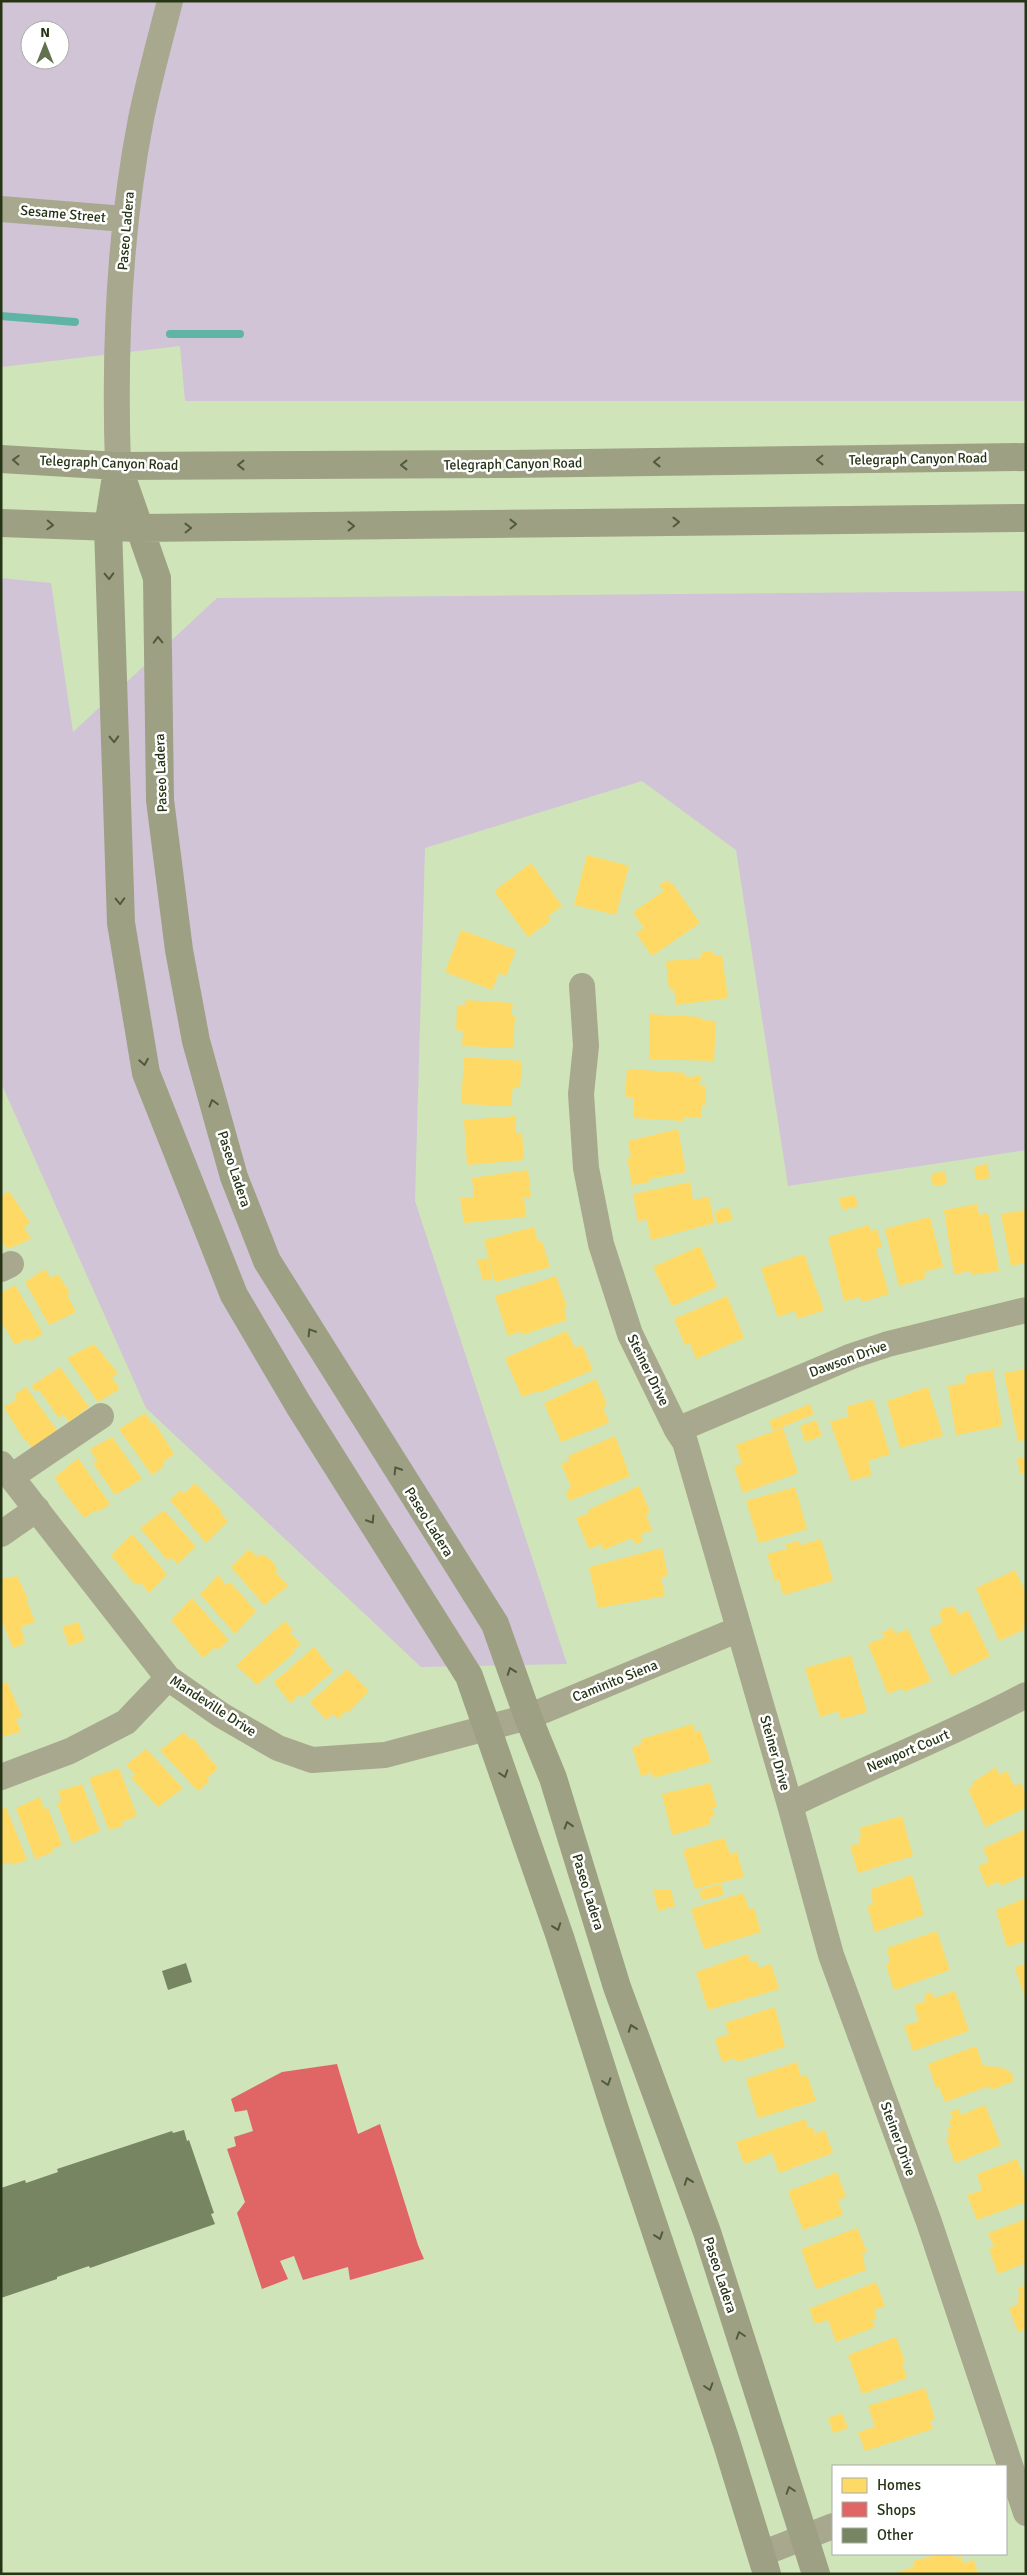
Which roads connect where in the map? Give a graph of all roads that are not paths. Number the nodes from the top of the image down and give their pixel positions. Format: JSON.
{"nodes":[{"id":1,"x":170,"y":1,"type":"edge"},
{"id":2,"x":1,"y":209,"type":"edge"},
{"id":3,"x":125,"y":219,"type":"junction"},
{"id":4,"x":1026,"y":457,"type":"edge"},
{"id":5,"x":1,"y":459,"type":"edge"},
{"id":6,"x":118,"y":466,"type":"junction"},
{"id":7,"x":1026,"y":518,"type":"edge"},
{"id":8,"x":1,"y":523,"type":"edge"},
{"id":9,"x":108,"y":528,"type":"junction"},
{"id":10,"x":139,"y":528,"type":"junction"},
{"id":11,"x":582,"y":986,"type":"dead end"},
{"id":12,"x":1026,"y":1310,"type":"edge"},
{"id":13,"x":101,"y":1416,"type":"dead end"},
{"id":14,"x":677,"y":1430,"type":"junction"},
{"id":15,"x":6,"y":1470,"type":"edge"},
{"id":16,"x":37,"y":1509,"type":"junction"},
{"id":17,"x":1,"y":1534,"type":"edge"},
{"id":18,"x":739,"y":1629,"type":"junction"},
{"id":19,"x":168,"y":1678,"type":"junction"},
{"id":20,"x":1026,"y":1695,"type":"edge"},
{"id":21,"x":528,"y":1717,"type":"junction"},
{"id":22,"x":489,"y":1728,"type":"junction"},
{"id":23,"x":1,"y":1778,"type":"edge"},
{"id":24,"x":790,"y":1806,"type":"junction"},
{"id":25,"x":1007,"y":2465,"type":"edge"},
{"id":26,"x":1007,"y":2466,"type":"edge"},
{"id":27,"x":1026,"y":2513,"type":"edge"},
{"id":28,"x":832,"y":2526,"type":"edge"},
{"id":29,"x":805,"y":2536,"type":"junction"},
{"id":30,"x":764,"y":2564,"type":"edge"},
{"id":31,"x":816,"y":2574,"type":"edge"}],
"edges":[{"from":1,"to":3,"type":"street","name":"Paseo Ladera"},
{"from":2,"to":3,"type":"street","name":"Sesame Street"},
{"from":3,"to":6,"type":"street","name":"Paseo Ladera"},
{"from":4,"to":6,"type":"main road","name":"Telegraph Canyon Road","one_way":true},
{"from":6,"to":5,"type":"main road","name":"Telegraph Canyon Road","one_way":true},
{"from":6,"to":9,"type":"main road","name":"Paseo Ladera"},
{"from":6,"to":10,"type":"main road","name":"Paseo Ladera"},
{"from":10,"to":7,"type":"main road","one_way":true},
{"from":8,"to":9,"type":"main road","one_way":true},
{"from":9,"to":10,"type":"main road"},
{"from":9,"to":22,"type":"main road","name":"Paseo Ladera","one_way":true},
{"from":21,"to":10,"type":"main road","name":"Paseo Ladera","one_way":true},
{"from":11,"to":14,"type":"street","name":"Steiner Drive"},
{"from":12,"to":14,"type":"street","name":"Dawson Drive"},
{"from":13,"to":15,"type":"street"},
{"from":14,"to":18,"type":"street","name":"Steiner Drive"},
{"from":15,"to":16,"type":"street","name":"Mandeville Drive"},
{"from":16,"to":17,"type":"street"},
{"from":16,"to":19,"type":"street","name":"Mandeville Drive"},
{"from":18,"to":21,"type":"street","name":"Caminito Siena"},
{"from":18,"to":24,"type":"street","name":"Steiner Drive"},
{"from":19,"to":22,"type":"street","name":"Mandeville Drive"},
{"from":19,"to":23,"type":"street"},
{"from":20,"to":24,"type":"street","name":"Newport Court"},
{"from":21,"to":22,"type":"street","name":"Caminito Siena"},
{"from":29,"to":21,"type":"main road","name":"Paseo Ladera","one_way":true},
{"from":22,"to":30,"type":"main road","name":"Paseo Ladera","one_way":true},
{"from":24,"to":25,"type":"street","name":"Steiner Drive"},
{"from":26,"to":27,"type":"street","name":"Steiner Drive"},
{"from":28,"to":29,"type":"street"},
{"from":29,"to":30,"type":"street"},
{"from":29,"to":31,"type":"main road","name":"Paseo Ladera"}]}
